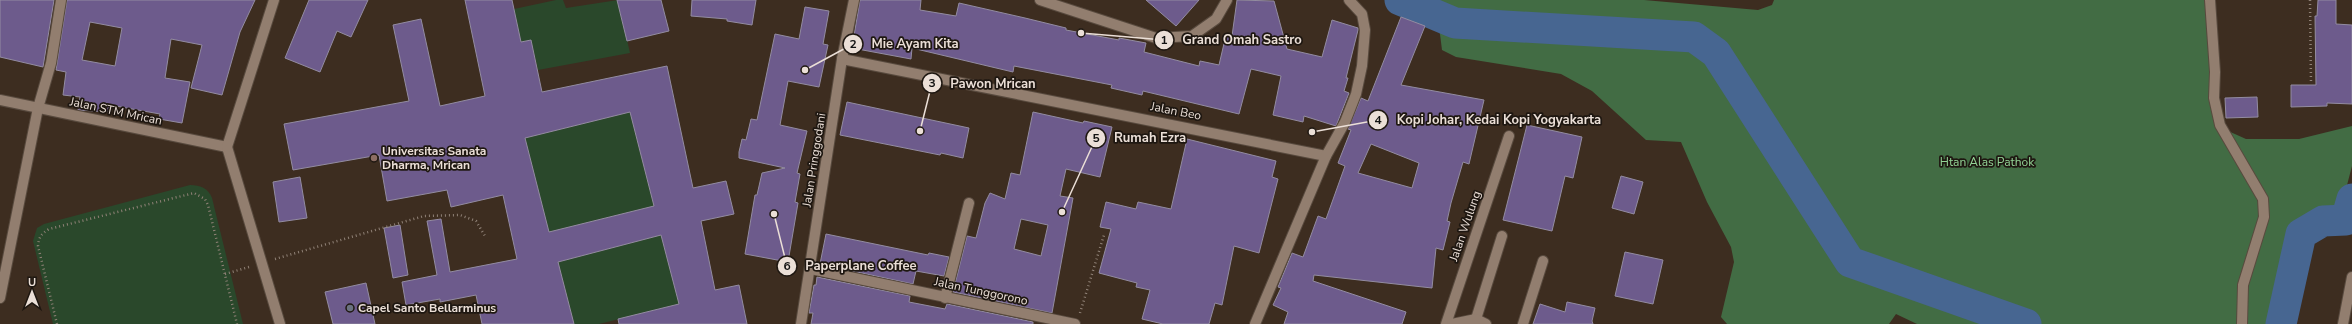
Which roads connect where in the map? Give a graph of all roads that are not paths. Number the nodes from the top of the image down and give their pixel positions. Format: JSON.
{"nodes":[{"id":1,"x":61,"y":0,"type":"edge"},
{"id":2,"x":274,"y":0,"type":"edge"},
{"id":3,"x":854,"y":0,"type":"edge"},
{"id":4,"x":1040,"y":0,"type":"edge"},
{"id":5,"x":1227,"y":0,"type":"edge"},
{"id":6,"x":1349,"y":0,"type":"edge"},
{"id":7,"x":2210,"y":0,"type":"edge"},
{"id":8,"x":1076,"y":5,"type":"edge"},
{"id":9,"x":842,"y":59,"type":"junction"},
{"id":10,"x":0,"y":100,"type":"edge"},
{"id":11,"x":38,"y":108,"type":"junction"},
{"id":12,"x":1509,"y":136,"type":"dead end"},
{"id":13,"x":227,"y":147,"type":"junction"},
{"id":14,"x":1326,"y":156,"type":"junction"},
{"id":15,"x":969,"y":203,"type":"dead end"},
{"id":16,"x":1502,"y":236,"type":"dead end"},
{"id":17,"x":1543,"y":261,"type":"dead end"},
{"id":18,"x":811,"y":269,"type":"junction"},
{"id":19,"x":2352,"y":276,"type":"edge"},
{"id":20,"x":0,"y":298,"type":"edge"},
{"id":21,"x":945,"y":298,"type":"junction"},
{"id":22,"x":1476,"y":319,"type":"junction"},
{"id":23,"x":1077,"y":320,"type":"edge"},
{"id":24,"x":280,"y":324,"type":"edge"},
{"id":25,"x":801,"y":324,"type":"edge"},
{"id":26,"x":1255,"y":324,"type":"edge"},
{"id":27,"x":1446,"y":324,"type":"edge"},
{"id":28,"x":1452,"y":324,"type":"edge"},
{"id":29,"x":1486,"y":324,"type":"edge"},
{"id":30,"x":1523,"y":324,"type":"edge"},
{"id":31,"x":2242,"y":324,"type":"edge"},
{"id":32,"x":2343,"y":324,"type":"edge"}],
"edges":[{"from":1,"to":11,"type":"street"},
{"from":2,"to":13,"type":"street"},
{"from":3,"to":9,"type":"street","name":"Jalan Pringgodani"},
{"from":4,"to":8,"type":"street"},
{"from":5,"to":8,"type":"street"},
{"from":6,"to":14,"type":"street"},
{"from":7,"to":31,"type":"street"},
{"from":9,"to":14,"type":"street","name":"Jalan Beo"},
{"from":9,"to":18,"type":"street","name":"Jalan Pringgodani"},
{"from":10,"to":11,"type":"street","name":"Jalan STM Mrican"},
{"from":11,"to":13,"type":"street","name":"Jalan STM Mrican"},
{"from":11,"to":20,"type":"street"},
{"from":12,"to":27,"type":"street","name":"Jalan Wulung"},
{"from":13,"to":24,"type":"street"},
{"from":14,"to":26,"type":"street"},
{"from":15,"to":21,"type":"street"},
{"from":16,"to":22,"type":"street"},
{"from":17,"to":30,"type":"street"},
{"from":18,"to":21,"type":"street","name":"Jalan Tunggorono"},
{"from":18,"to":25,"type":"street","name":"Jalan Pringgodani"},
{"from":19,"to":32,"type":"street"},
{"from":21,"to":23,"type":"street","name":"Jalan Tunggorono"},
{"from":22,"to":28,"type":"street"},
{"from":22,"to":29,"type":"street"}]}
